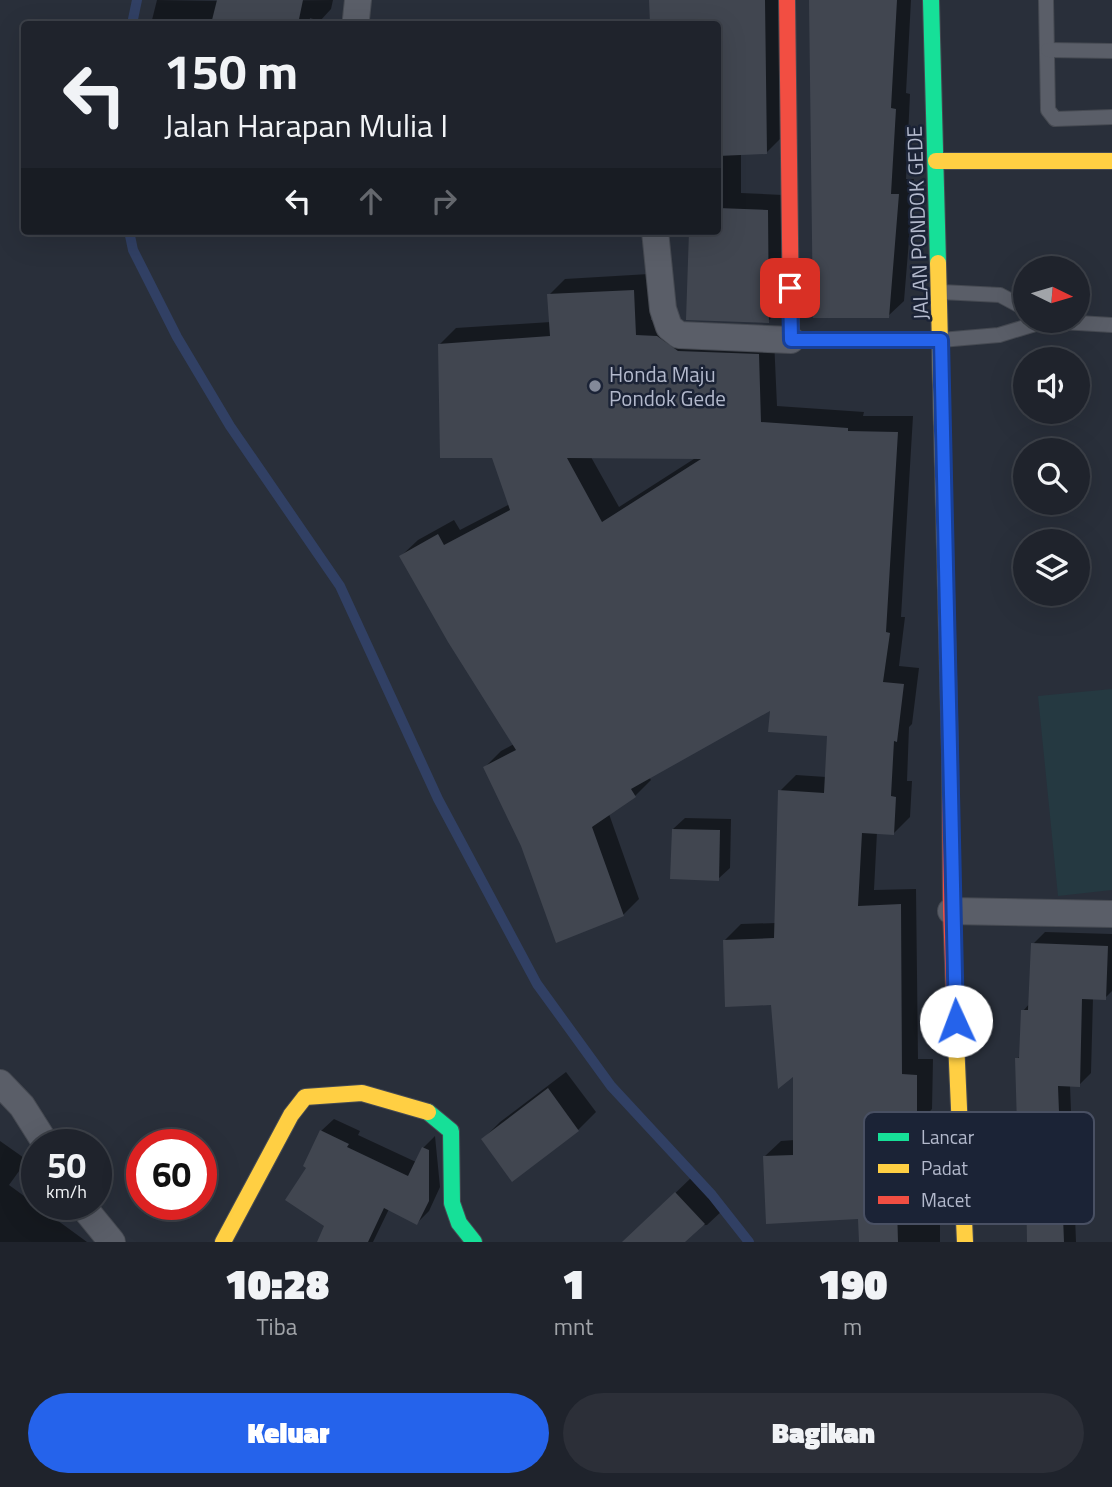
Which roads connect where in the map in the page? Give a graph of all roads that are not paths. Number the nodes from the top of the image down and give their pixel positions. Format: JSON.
{"nodes":[{"id":1,"x":786,"y":0,"type":"edge"},
{"id":2,"x":930,"y":0,"type":"edge"},
{"id":3,"x":1046,"y":0,"type":"edge"},
{"id":4,"x":1048,"y":50,"type":"junction"},
{"id":5,"x":1112,"y":51,"type":"edge"},
{"id":6,"x":1112,"y":117,"type":"edge"},
{"id":7,"x":1112,"y":160,"type":"edge"},
{"id":8,"x":936,"y":161,"type":"junction"},
{"id":9,"x":655,"y":235,"type":"edge"},
{"id":10,"x":939,"y":292,"type":"junction"},
{"id":11,"x":1013,"y":302,"type":"edge"},
{"id":12,"x":1090,"y":323,"type":"edge"},
{"id":13,"x":1112,"y":325,"type":"edge"},
{"id":14,"x":1013,"y":330,"type":"edge"},
{"id":15,"x":791,"y":340,"type":"junction"},
{"id":16,"x":941,"y":340,"type":"junction"},
{"id":17,"x":951,"y":911,"type":"junction"},
{"id":18,"x":1112,"y":914,"type":"edge"},
{"id":19,"x":0,"y":1083,"type":"edge"},
{"id":20,"x":960,"y":1112,"type":"edge"},
{"id":21,"x":37,"y":1129,"type":"edge"},
{"id":22,"x":94,"y":1220,"type":"edge"},
{"id":23,"x":964,"y":1224,"type":"edge"},
{"id":24,"x":112,"y":1242,"type":"edge"},
{"id":25,"x":223,"y":1242,"type":"edge"},
{"id":26,"x":474,"y":1242,"type":"edge"},
{"id":27,"x":965,"y":1242,"type":"edge"}],
"edges":[{"from":1,"to":15,"type":"main road"},
{"from":2,"to":8,"type":"main road","name":"JALAN PONDOK GEDE"},
{"from":3,"to":4,"type":"lane"},
{"from":4,"to":5,"type":"lane"},
{"from":4,"to":6,"type":"lane"},
{"from":7,"to":8,"type":"main road"},
{"from":8,"to":10,"type":"main road","name":"JALAN PONDOK GEDE"},
{"from":9,"to":15,"type":"street"},
{"from":10,"to":11,"type":"lane"},
{"from":10,"to":16,"type":"main road","name":"JALAN PONDOK GEDE"},
{"from":12,"to":13,"type":"lane"},
{"from":14,"to":16,"type":"lane"},
{"from":15,"to":16,"type":"main road"},
{"from":16,"to":17,"type":"main road","name":"JALAN PONDOK GEDE"},
{"from":17,"to":18,"type":"street"},
{"from":17,"to":20,"type":"main road","name":"JALAN PONDOK GEDE"},
{"from":19,"to":21,"type":"street"},
{"from":22,"to":24,"type":"street"},
{"from":23,"to":27,"type":"main road","name":"JALAN PONDOK GEDE"},
{"from":25,"to":26,"type":"main road"}]}
